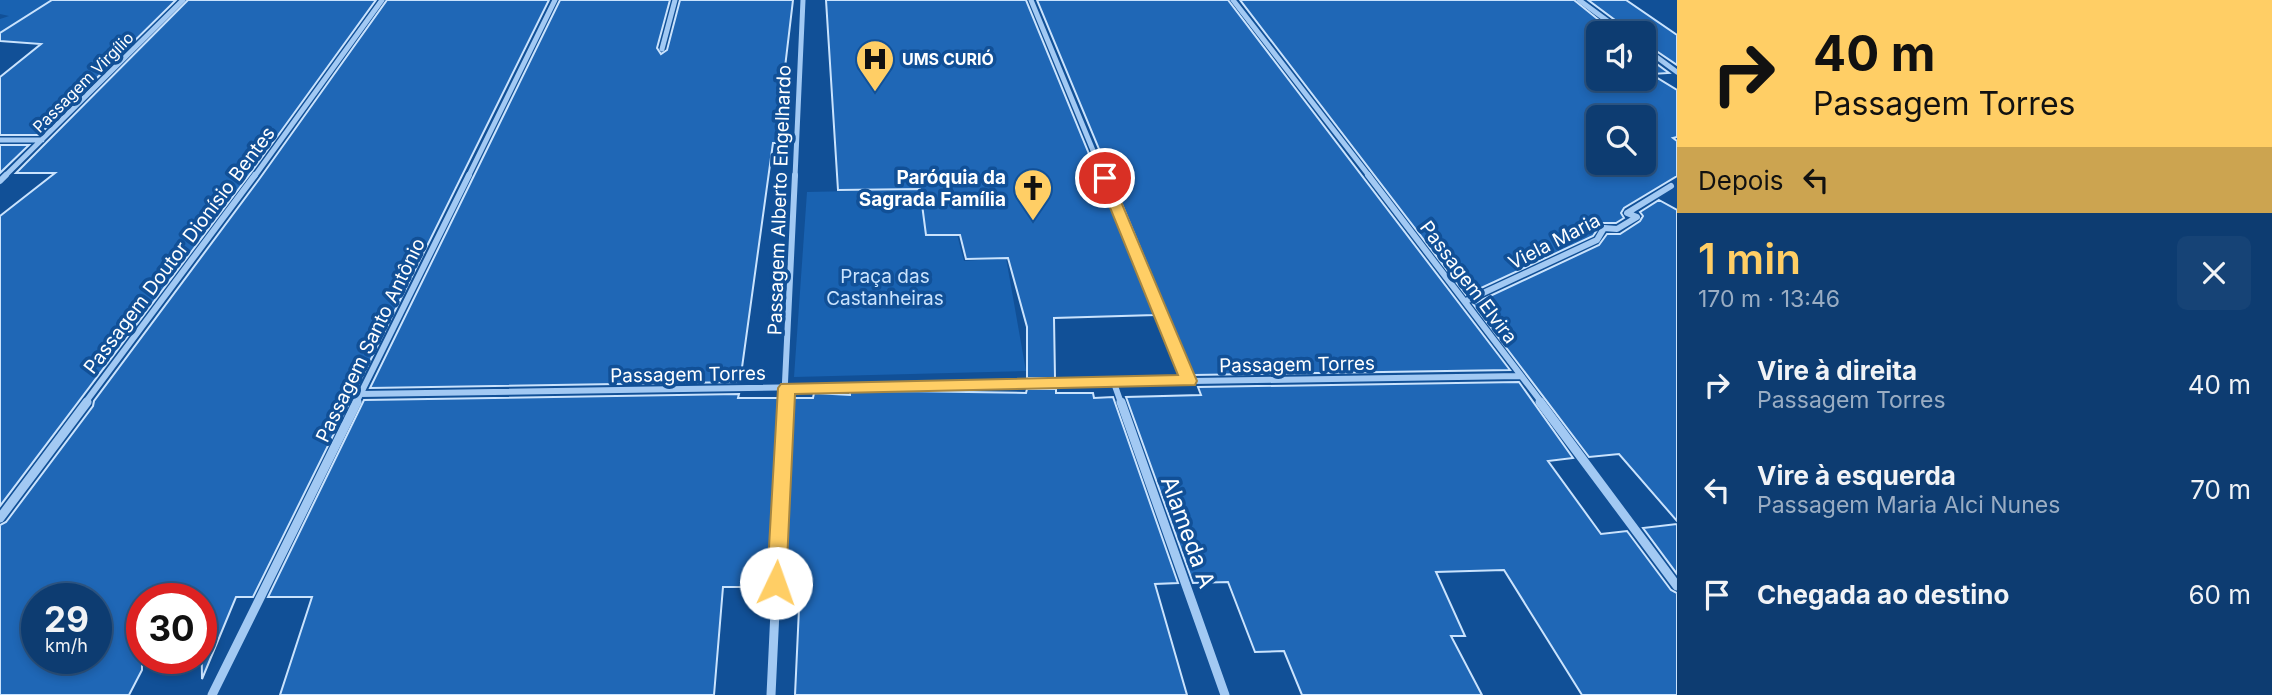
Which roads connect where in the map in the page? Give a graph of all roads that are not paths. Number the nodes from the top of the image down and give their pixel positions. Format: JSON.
{"nodes":[{"id":1,"x":184,"y":0,"type":"edge"},
{"id":2,"x":382,"y":0,"type":"edge"},
{"id":3,"x":555,"y":0,"type":"edge"},
{"id":4,"x":675,"y":0,"type":"edge"},
{"id":5,"x":803,"y":0,"type":"edge"},
{"id":6,"x":1031,"y":0,"type":"edge"},
{"id":7,"x":1233,"y":0,"type":"edge"},
{"id":8,"x":1578,"y":0,"type":"edge"},
{"id":9,"x":1607,"y":21,"type":"edge"},
{"id":10,"x":662,"y":49,"type":"dead end"},
{"id":11,"x":1656,"y":57,"type":"edge"},
{"id":12,"x":1677,"y":72,"type":"edge"},
{"id":13,"x":0,"y":140,"type":"edge"},
{"id":14,"x":42,"y":140,"type":"junction"},
{"id":15,"x":0,"y":181,"type":"edge"},
{"id":16,"x":1671,"y":186,"type":"dead end"},
{"id":17,"x":1466,"y":301,"type":"junction"},
{"id":18,"x":1520,"y":376,"type":"junction"},
{"id":19,"x":1189,"y":381,"type":"junction"},
{"id":20,"x":1114,"y":383,"type":"junction"},
{"id":21,"x":787,"y":388,"type":"junction"},
{"id":22,"x":360,"y":394,"type":"junction"},
{"id":23,"x":0,"y":518,"type":"edge"},
{"id":24,"x":1677,"y":586,"type":"edge"},
{"id":25,"x":212,"y":695,"type":"edge"},
{"id":26,"x":771,"y":695,"type":"edge"},
{"id":27,"x":1225,"y":695,"type":"edge"}],
"edges":[{"from":1,"to":14,"type":"street","name":"Passagem Virgílio"},
{"from":2,"to":23,"type":"street","name":"Passagem Doutor Dionísio Bentes"},
{"from":3,"to":22,"type":"street","name":"Passagem Santo Antônio"},
{"from":4,"to":10,"type":"street"},
{"from":5,"to":21,"type":"street","name":"Passagem Alberto Engelhardo"},
{"from":6,"to":19,"type":"street"},
{"from":7,"to":17,"type":"street","name":"Passagem Elvira"},
{"from":8,"to":9,"type":"street"},
{"from":11,"to":12,"type":"street"},
{"from":13,"to":14,"type":"street"},
{"from":14,"to":15,"type":"street","name":"Passagem Virgílio"},
{"from":16,"to":17,"type":"street","name":"Viela Maria"},
{"from":17,"to":18,"type":"street","name":"Passagem Elvira"},
{"from":18,"to":19,"type":"street","name":"Passagem Torres"},
{"from":18,"to":24,"type":"street","name":"Passagem Elvira"},
{"from":19,"to":20,"type":"street","name":"Passagem Torres"},
{"from":20,"to":21,"type":"street","name":"Passagem Torres"},
{"from":20,"to":27,"type":"street","name":"Alameda A"},
{"from":21,"to":22,"type":"street","name":"Passagem Torres"},
{"from":21,"to":26,"type":"street","name":"Passagem Alberto Engelhardo"},
{"from":22,"to":25,"type":"street","name":"Passagem Santo Antônio"}]}
